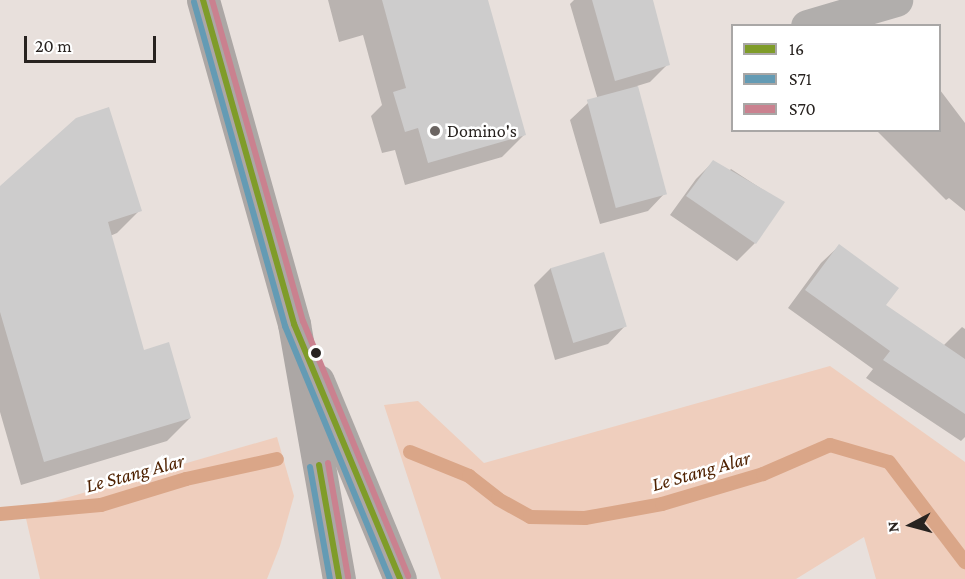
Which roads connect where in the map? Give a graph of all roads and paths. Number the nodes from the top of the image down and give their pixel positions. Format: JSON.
{"nodes":[{"id":1,"x":203,"y":0,"type":"edge"},
{"id":2,"x":896,"y":0,"type":"edge"},
{"id":3,"x":814,"y":24,"type":"edge"},
{"id":4,"x":294,"y":324,"type":"junction"},
{"id":5,"x":339,"y":579,"type":"edge"},
{"id":6,"x":400,"y":579,"type":"edge"}],
"edges":[{"from":1,"to":4,"type":"main road"},
{"from":2,"to":3,"type":"street"},
{"from":4,"to":5,"type":"main road"},
{"from":4,"to":6,"type":"main road"}]}
